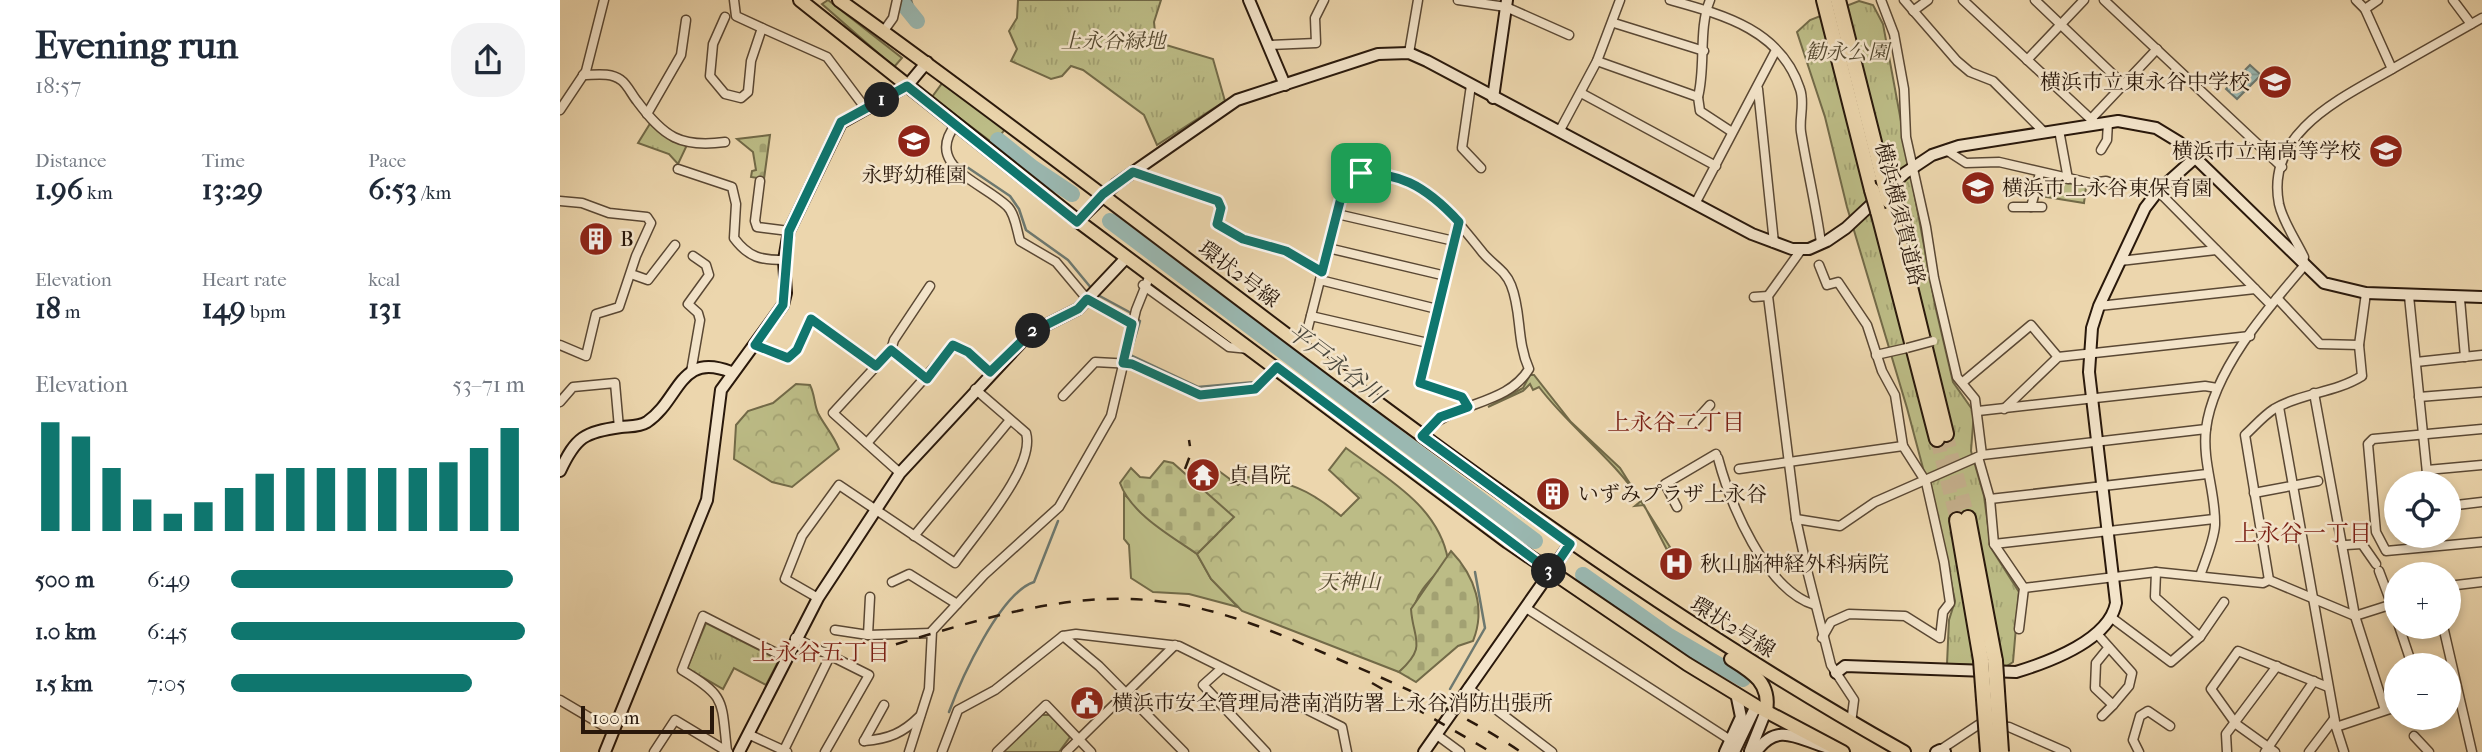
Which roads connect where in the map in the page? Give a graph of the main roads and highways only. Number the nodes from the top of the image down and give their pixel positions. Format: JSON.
{"nodes":[{"id":1,"x":800,"y":0,"type":"edge"},
{"id":2,"x":839,"y":0,"type":"edge"},
{"id":3,"x":1825,"y":0,"type":"edge"},
{"id":4,"x":1838,"y":0,"type":"edge"},
{"id":5,"x":1835,"y":18,"type":"junction"},
{"id":6,"x":1963,"y":519,"type":"tunnel mouth"},
{"id":7,"x":1633,"y":587,"type":"junction"},
{"id":8,"x":1988,"y":661,"type":"junction"},
{"id":9,"x":1785,"y":682,"type":"junction"},
{"id":10,"x":1766,"y":691,"type":"junction"},
{"id":11,"x":1761,"y":709,"type":"junction"},
{"id":12,"x":1842,"y":752,"type":"edge"},
{"id":13,"x":1905,"y":752,"type":"edge"},
{"id":14,"x":1988,"y":752,"type":"edge"},
{"id":15,"x":2001,"y":752,"type":"edge"}],
"edges":[{"from":1,"to":11,"type":"main road"},
{"from":2,"to":7,"type":"main road","name":"環状2号線"},
{"from":3,"to":5,"type":"highway","name":"横浜横須賀道路"},
{"from":4,"to":5,"type":"highway","name":"横浜横須賀道路"},
{"from":5,"to":5,"type":"highway","name":"横浜横須賀道路","bridge":true},
{"from":6,"to":8,"type":"highway"},
{"from":7,"to":9,"type":"main road","name":"環状2号線"},
{"from":7,"to":10,"type":"main road"},
{"from":8,"to":14,"type":"highway","bridge":true},
{"from":8,"to":15,"type":"highway","bridge":true},
{"from":9,"to":10,"type":"main road"},
{"from":9,"to":13,"type":"main road","name":"環状2号線"},
{"from":10,"to":11,"type":"main road"},
{"from":11,"to":12,"type":"main road"}]}
